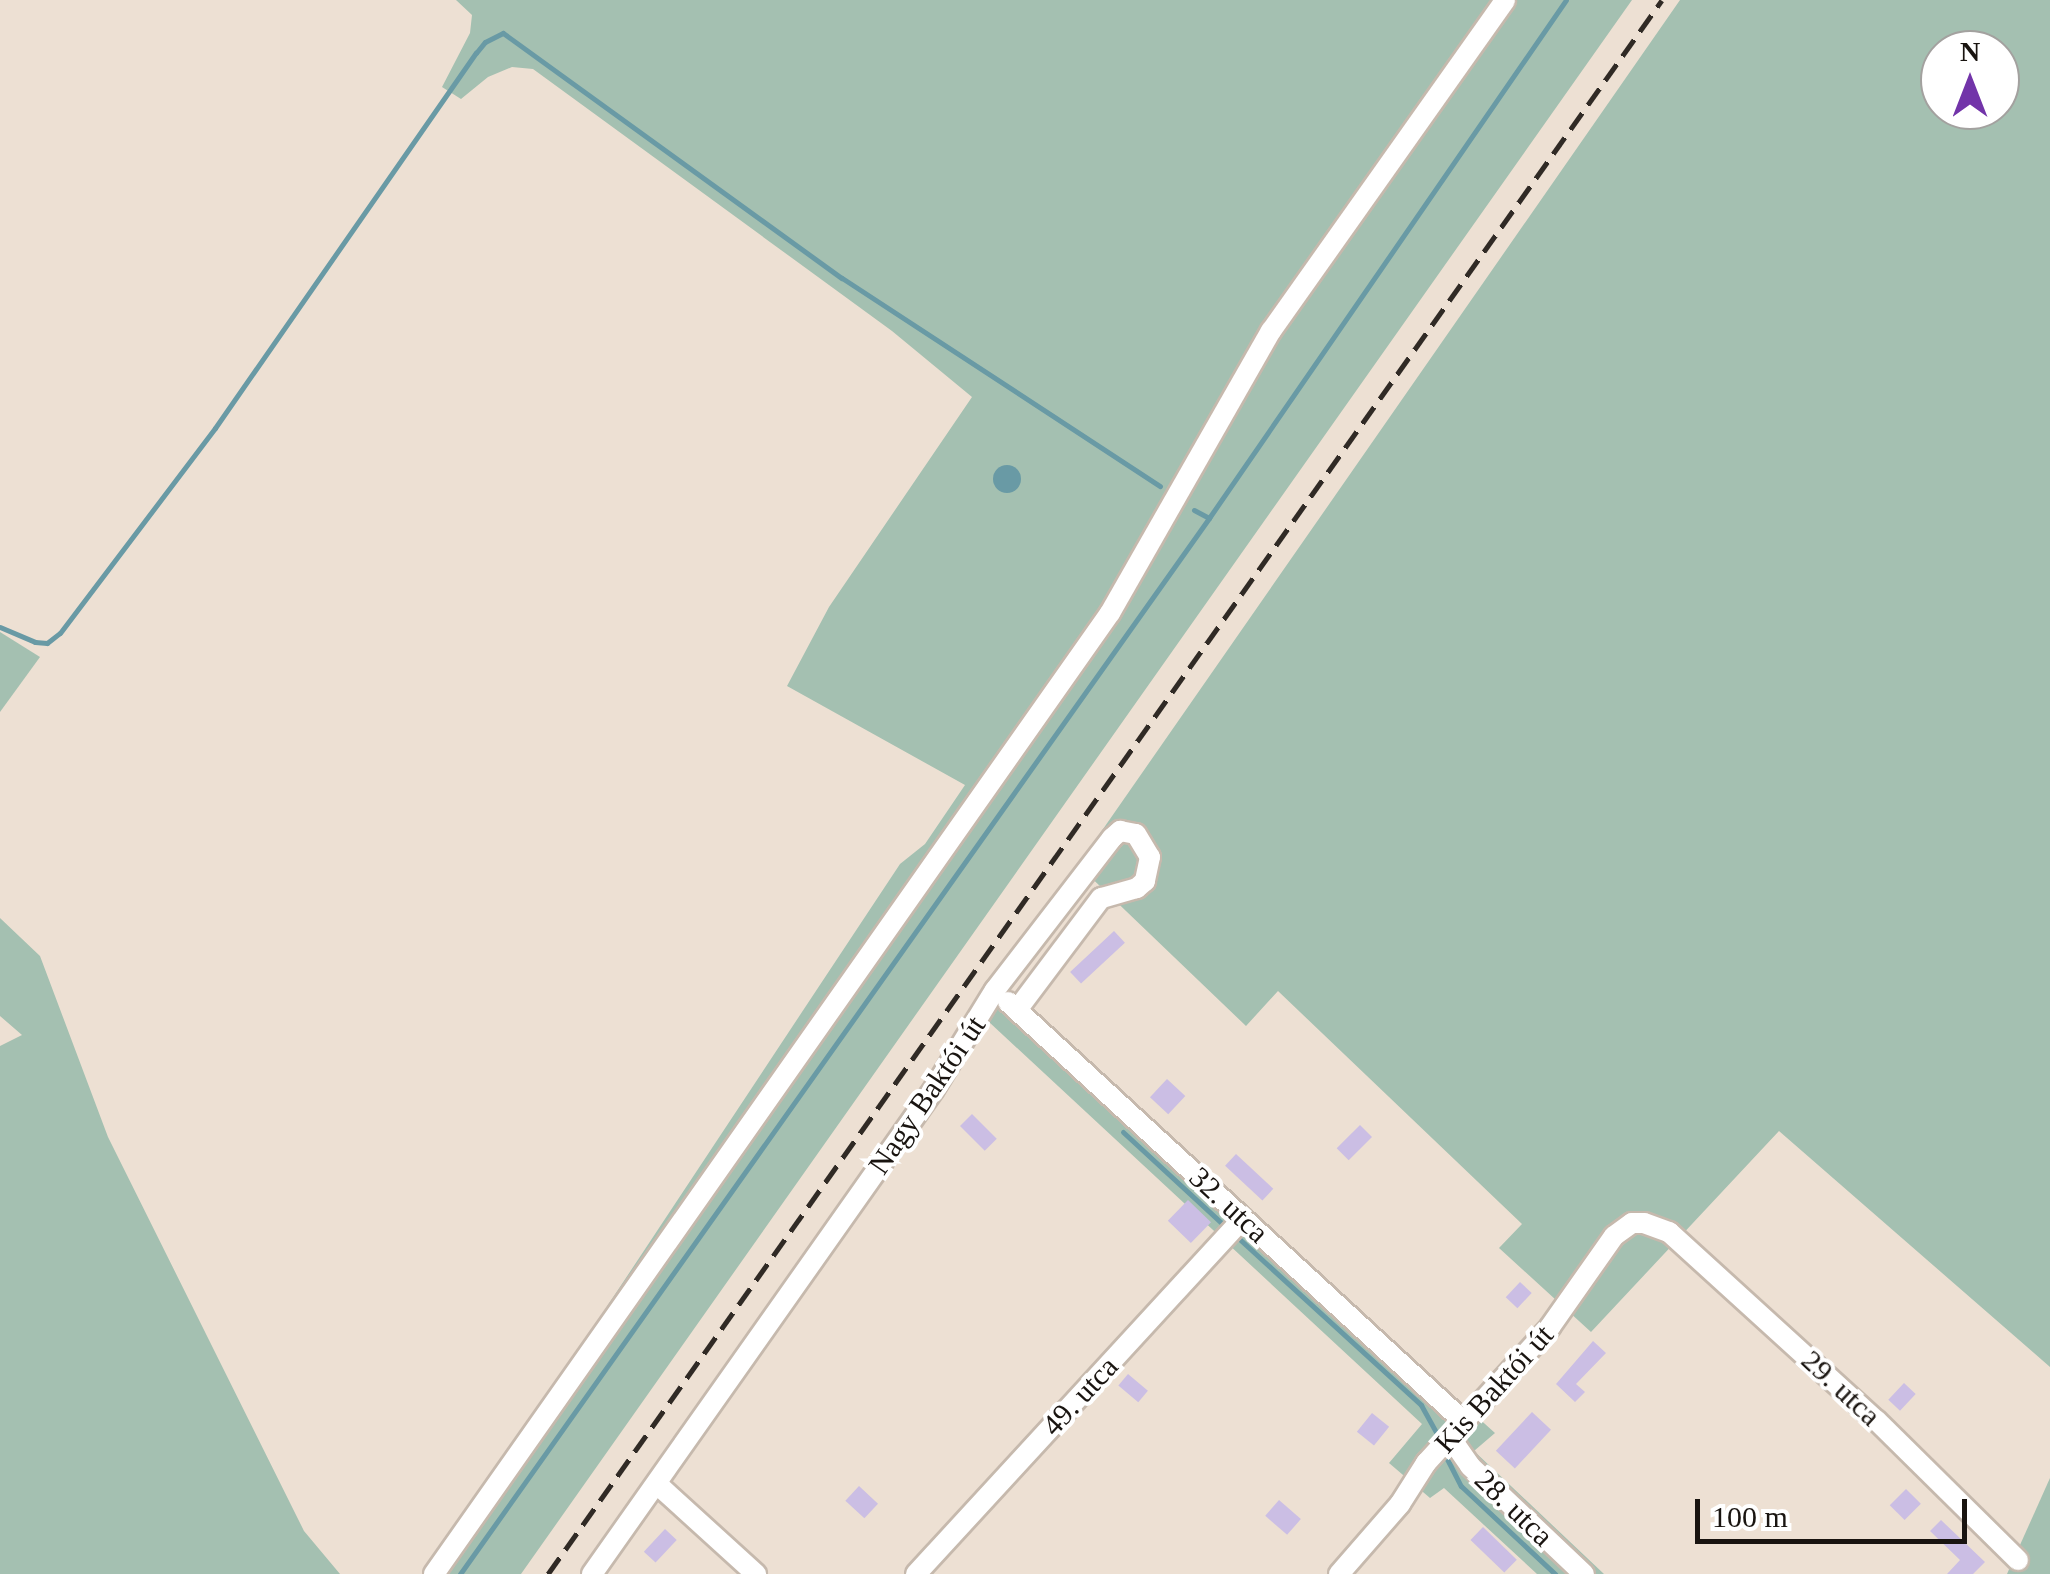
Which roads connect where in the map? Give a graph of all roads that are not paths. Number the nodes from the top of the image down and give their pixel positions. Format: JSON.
{"nodes":[{"id":1,"x":1505,"y":0,"type":"edge"},
{"id":2,"x":995,"y":990,"type":"junction"},
{"id":3,"x":1017,"y":1010,"type":"junction"},
{"id":4,"x":1244,"y":1218,"type":"junction"},
{"id":5,"x":1656,"y":1225,"type":"joint"},
{"id":6,"x":1456,"y":1429,"type":"junction"},
{"id":7,"x":656,"y":1484,"type":"junction"},
{"id":8,"x":2018,"y":1560,"type":"dead end"},
{"id":9,"x":434,"y":1574,"type":"edge"},
{"id":10,"x":592,"y":1574,"type":"edge"},
{"id":11,"x":756,"y":1574,"type":"edge"},
{"id":12,"x":916,"y":1574,"type":"edge"},
{"id":13,"x":1339,"y":1574,"type":"edge"},
{"id":14,"x":1584,"y":1574,"type":"edge"}],
"edges":[{"from":1,"to":9,"type":"street"},
{"from":2,"to":3,"type":"street","name":"32. utca"},
{"from":2,"to":3,"type":"street","name":"Nagy Baktói út"},
{"from":2,"to":7,"type":"street","name":"Nagy Baktói út"},
{"from":3,"to":4,"type":"street","name":"32. utca"},
{"from":4,"to":6,"type":"street","name":"32. utca"},
{"from":4,"to":12,"type":"street","name":"49. utca"},
{"from":5,"to":6,"type":"street","name":"Kis Baktói út"},
{"from":5,"to":8,"type":"street","name":"29. utca"},
{"from":6,"to":13,"type":"street","name":"Kis Baktói út"},
{"from":6,"to":14,"type":"street","name":"28. utca"},
{"from":7,"to":10,"type":"street","name":"Nagy Baktói út"},
{"from":7,"to":11,"type":"street"}]}
